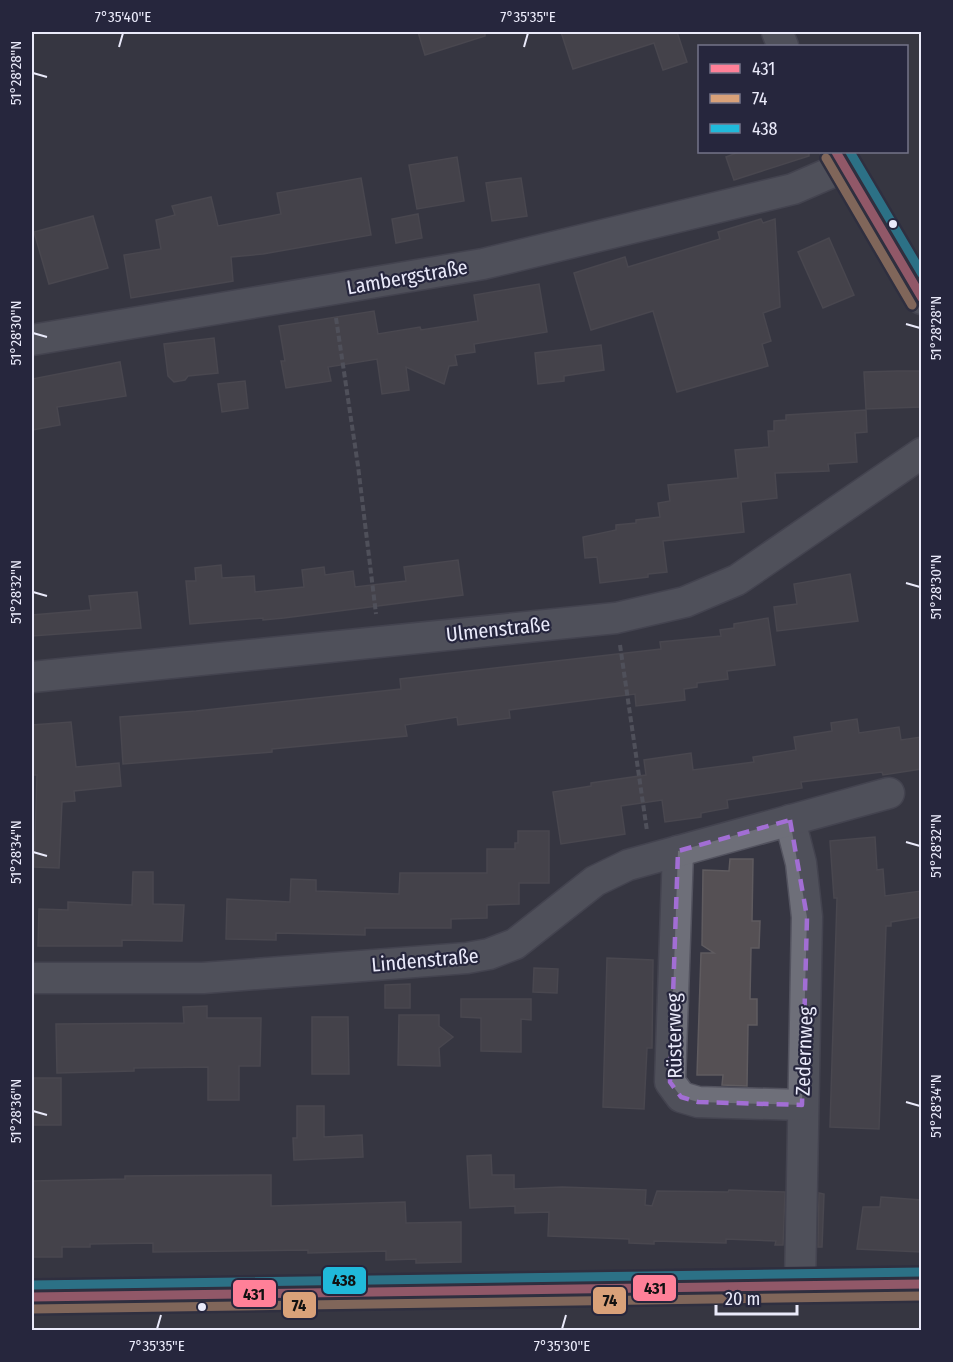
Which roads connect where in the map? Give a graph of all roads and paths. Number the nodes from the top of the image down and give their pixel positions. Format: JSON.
{"nodes":[{"id":1,"x":840,"y":159,"type":"edge"},
{"id":2,"x":332,"y":290,"type":"junction"},
{"id":3,"x":921,"y":299,"type":"edge"},
{"id":4,"x":32,"y":340,"type":"edge"},
{"id":5,"x":921,"y":453,"type":"edge"},
{"id":6,"x":616,"y":618,"type":"junction"},
{"id":7,"x":379,"y":641,"type":"junction"},
{"id":8,"x":32,"y":676,"type":"edge"},
{"id":9,"x":889,"y":793,"type":"dead end"},
{"id":10,"x":790,"y":820,"type":"junction"},
{"id":11,"x":664,"y":855,"type":"junction"},
{"id":12,"x":32,"y":978,"type":"edge"},
{"id":13,"x":802,"y":1105,"type":"junction"},
{"id":14,"x":921,"y":1284,"type":"edge"},
{"id":15,"x":800,"y":1285,"type":"junction"},
{"id":16,"x":32,"y":1297,"type":"edge"}],
"edges":[{"from":1,"to":2,"type":"street","name":"Lambergstraße"},
{"from":1,"to":3,"type":"street"},
{"from":2,"to":4,"type":"street","name":"Lambergstraße"},
{"from":2,"to":7,"type":"path"},
{"from":5,"to":6,"type":"street","name":"Ulmenstraße"},
{"from":6,"to":7,"type":"street","name":"Ulmenstraße"},
{"from":6,"to":11,"type":"path"},
{"from":7,"to":8,"type":"street","name":"Ulmenstraße"},
{"from":9,"to":10,"type":"street","name":"Lindenstraße"},
{"from":10,"to":11,"type":"street","name":"Lindenstraße"},
{"from":10,"to":13,"type":"street","name":"Zedernweg"},
{"from":11,"to":12,"type":"street","name":"Lindenstraße"},
{"from":11,"to":13,"type":"street","name":"Rüsterweg"},
{"from":13,"to":15,"type":"street","name":"Zedernweg"},
{"from":14,"to":15,"type":"street"},
{"from":15,"to":16,"type":"street"}]}
